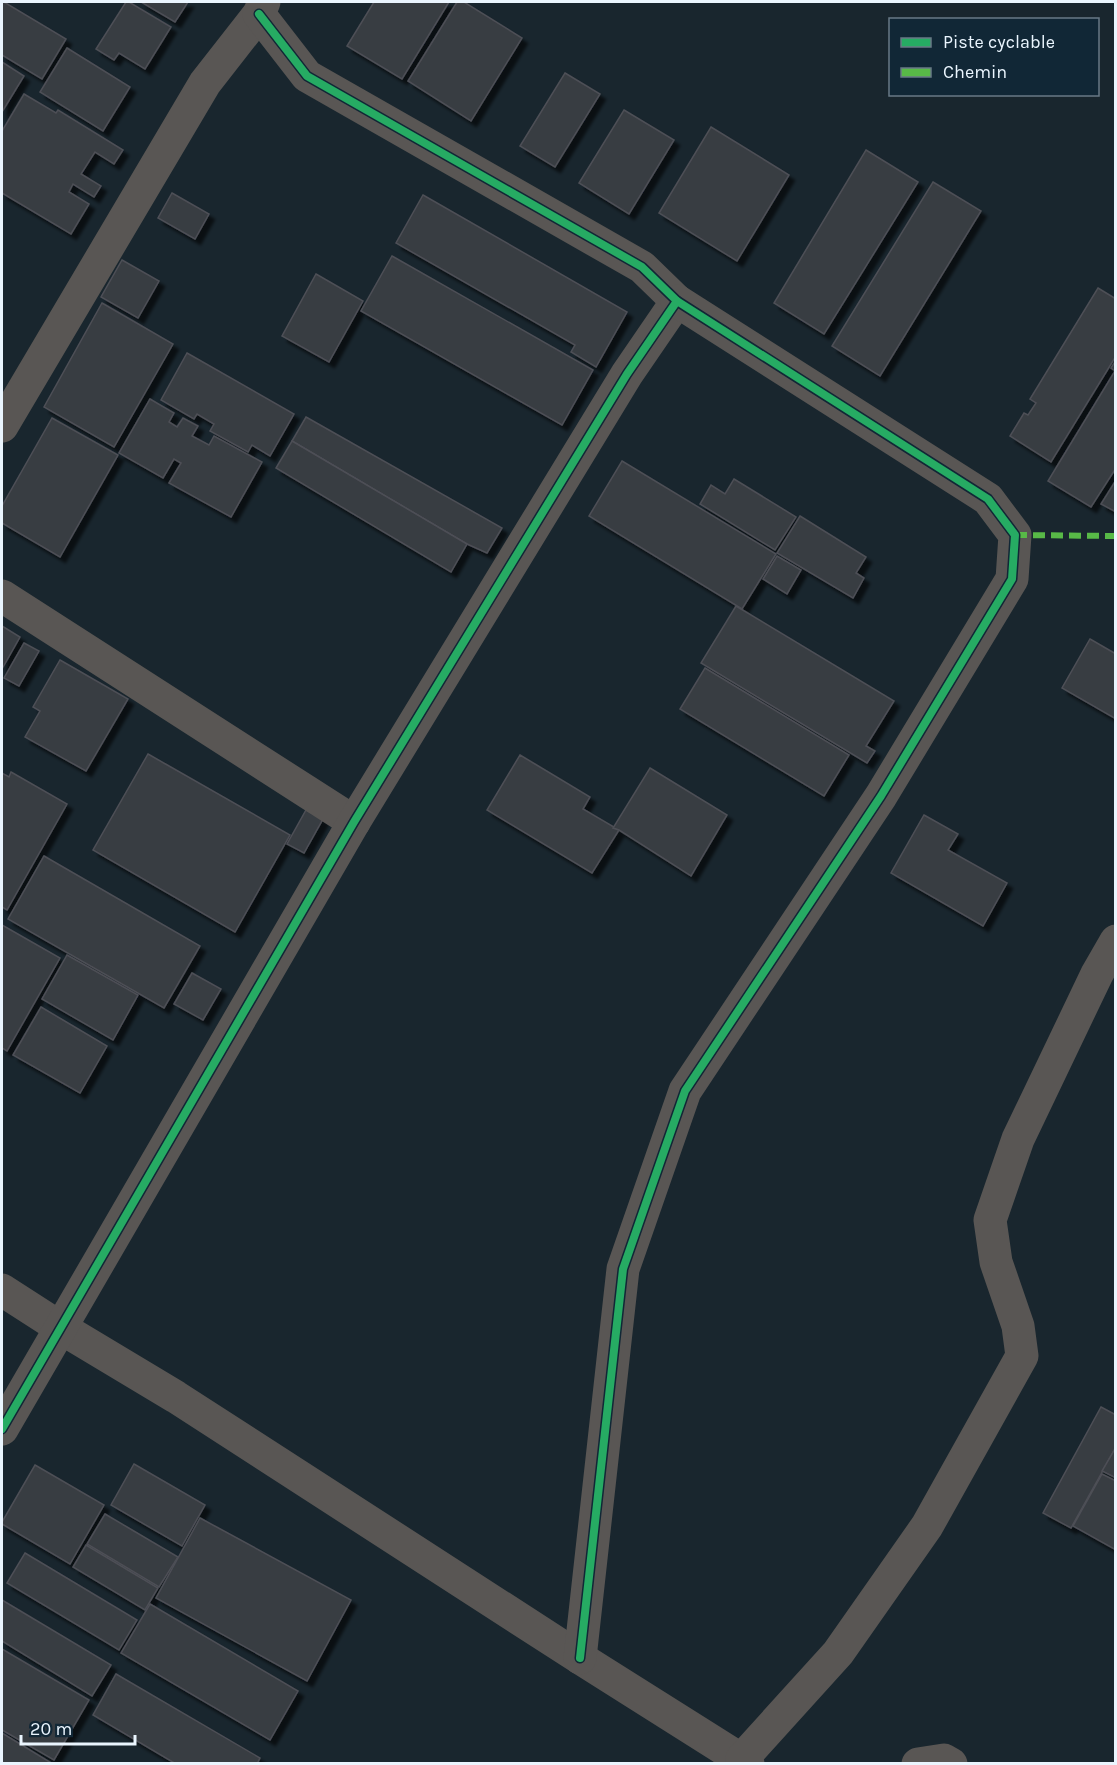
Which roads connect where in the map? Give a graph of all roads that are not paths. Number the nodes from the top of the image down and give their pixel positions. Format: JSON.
{"nodes":[{"id":1,"x":261,"y":8,"type":"edge"},
{"id":2,"x":676,"y":301,"type":"junction"},
{"id":3,"x":2,"y":426,"type":"edge"},
{"id":4,"x":2,"y":596,"type":"edge"},
{"id":5,"x":354,"y":822,"type":"junction"},
{"id":6,"x":1116,"y":941,"type":"edge"},
{"id":7,"x":2,"y":1290,"type":"edge"},
{"id":8,"x":61,"y":1328,"type":"junction"},
{"id":9,"x":2,"y":1428,"type":"edge"},
{"id":10,"x":580,"y":1658,"type":"junction"},
{"id":11,"x":745,"y":1762,"type":"edge"},
{"id":12,"x":918,"y":1764,"type":"edge"},
{"id":13,"x":951,"y":1764,"type":"edge"}],
"edges":[{"from":1,"to":2,"type":"street"},
{"from":1,"to":3,"type":"street"},
{"from":2,"to":5,"type":"street"},
{"from":2,"to":10,"type":"street"},
{"from":4,"to":5,"type":"street"},
{"from":5,"to":8,"type":"street"},
{"from":6,"to":11,"type":"street"},
{"from":7,"to":8,"type":"street"},
{"from":8,"to":9,"type":"street"},
{"from":8,"to":10,"type":"street"},
{"from":10,"to":11,"type":"street"},
{"from":12,"to":13,"type":"street"}]}
